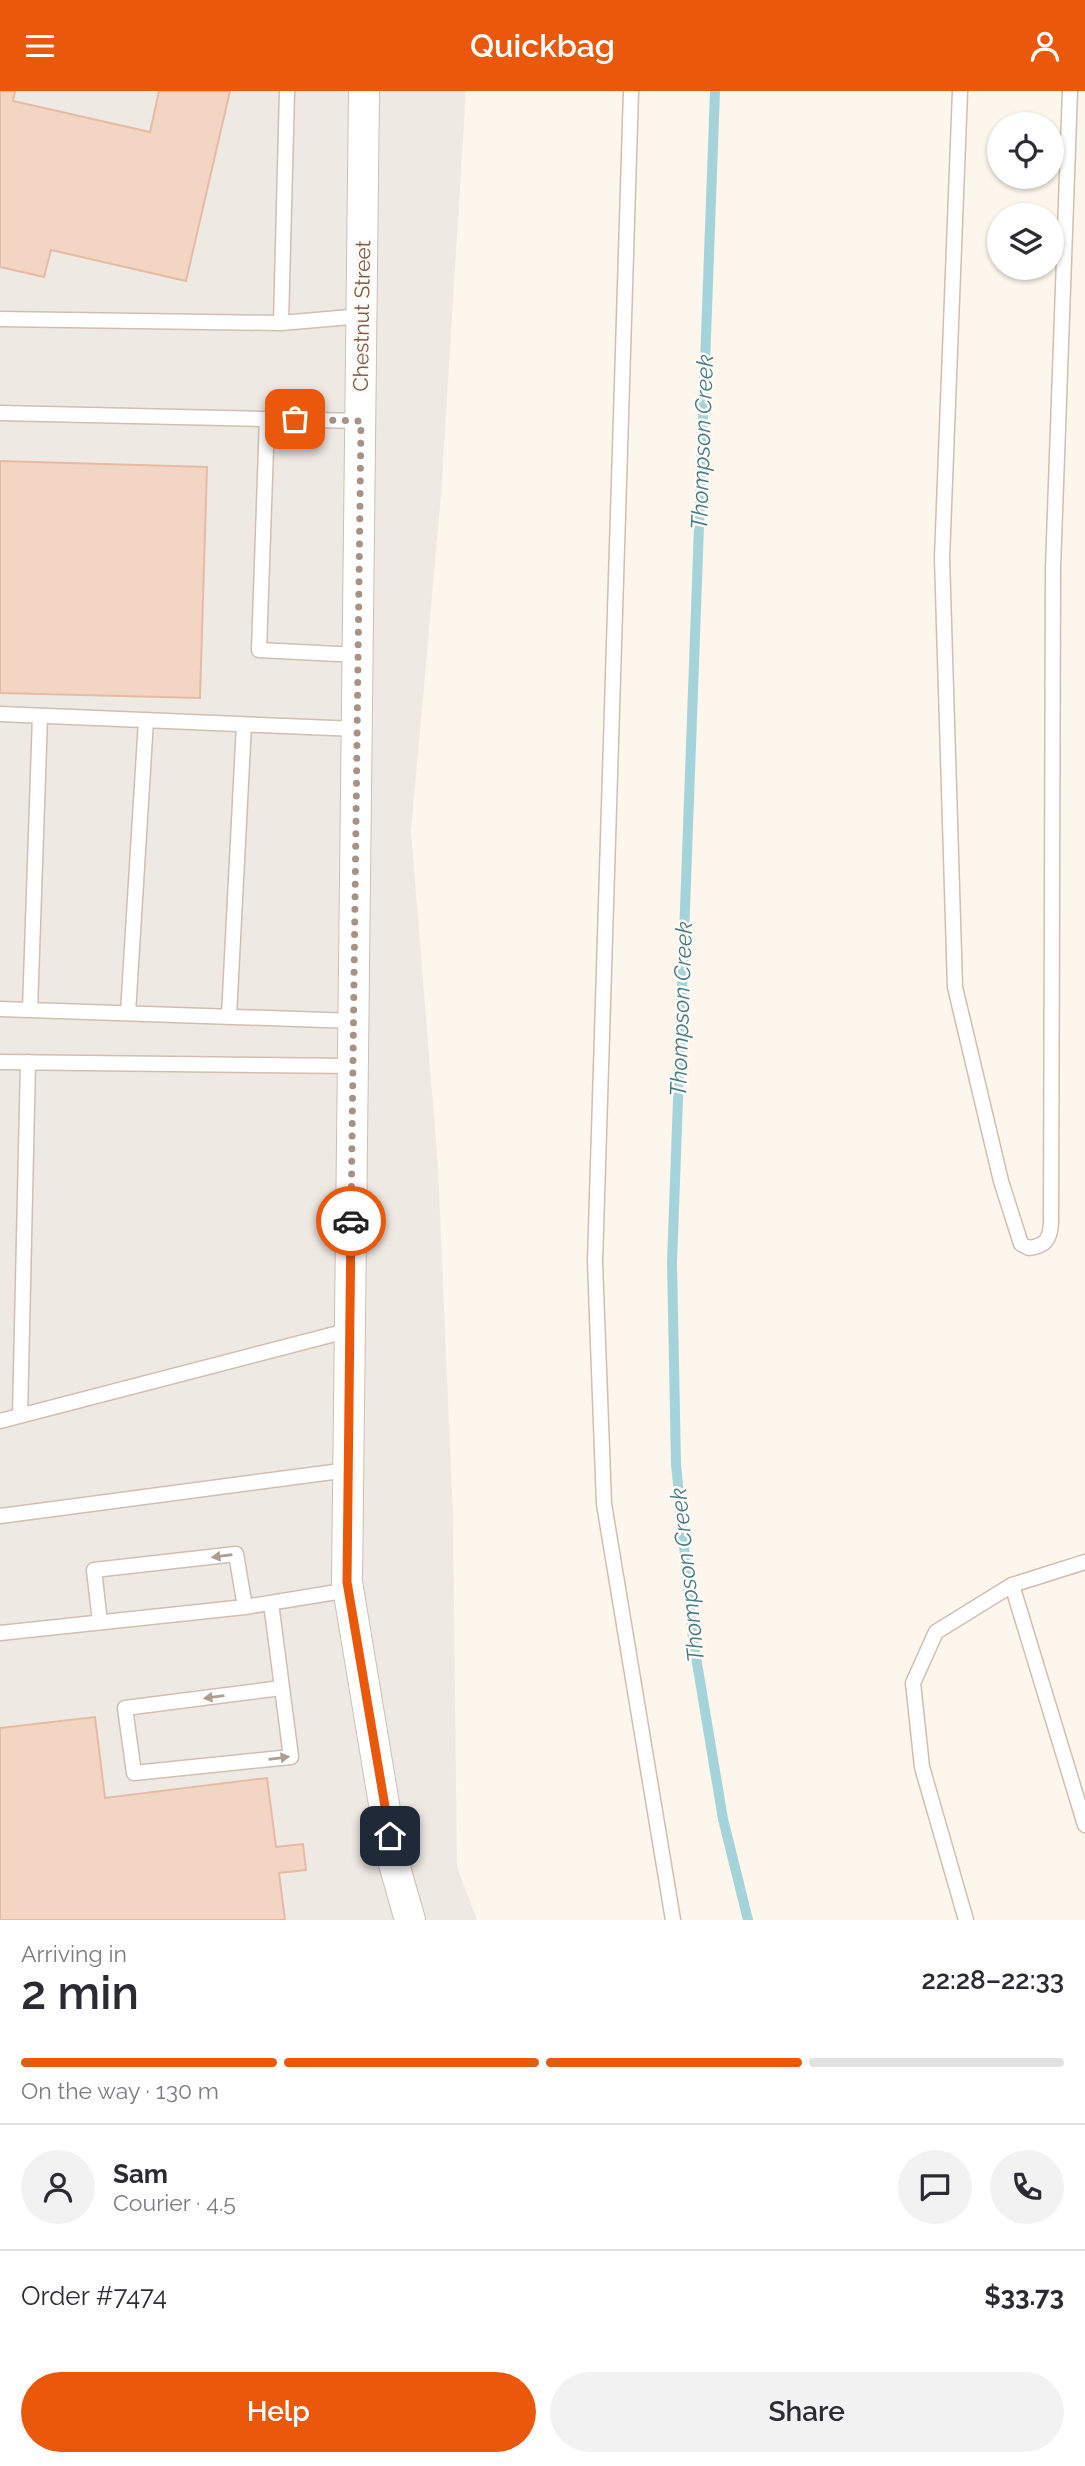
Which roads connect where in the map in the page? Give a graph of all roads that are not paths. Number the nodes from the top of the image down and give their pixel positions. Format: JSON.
{"nodes":[{"id":1,"x":287,"y":91,"type":"edge"},
{"id":2,"x":365,"y":91,"type":"edge"},
{"id":3,"x":631,"y":91,"type":"edge"},
{"id":4,"x":960,"y":91,"type":"edge"},
{"id":5,"x":1070,"y":91,"type":"edge"},
{"id":6,"x":362,"y":316,"type":"junction"},
{"id":7,"x":0,"y":319,"type":"edge"},
{"id":8,"x":281,"y":323,"type":"junction"},
{"id":9,"x":0,"y":413,"type":"edge"},
{"id":10,"x":267,"y":419,"type":"junction"},
{"id":11,"x":361,"y":421,"type":"junction"},
{"id":12,"x":358,"y":655,"type":"junction"},
{"id":13,"x":0,"y":714,"type":"edge"},
{"id":14,"x":40,"y":716,"type":"junction"},
{"id":15,"x":146,"y":720,"type":"junction"},
{"id":16,"x":244,"y":724,"type":"junction"},
{"id":17,"x":357,"y":729,"type":"junction"},
{"id":18,"x":0,"y":1009,"type":"edge"},
{"id":19,"x":30,"y":1010,"type":"junction"},
{"id":20,"x":128,"y":1013,"type":"junction"},
{"id":21,"x":229,"y":1016,"type":"junction"},
{"id":22,"x":354,"y":1021,"type":"junction"},
{"id":23,"x":0,"y":1062,"type":"edge"},
{"id":24,"x":28,"y":1062,"type":"junction"},
{"id":25,"x":353,"y":1066,"type":"junction"},
{"id":26,"x":350,"y":1330,"type":"junction"},
{"id":27,"x":20,"y":1416,"type":"junction"},
{"id":28,"x":0,"y":1421,"type":"edge"},
{"id":29,"x":348,"y":1470,"type":"junction"},
{"id":30,"x":0,"y":1516,"type":"edge"},
{"id":31,"x":1085,"y":1562,"type":"edge"},
{"id":32,"x":1012,"y":1585,"type":"junction"},
{"id":33,"x":349,"y":1590,"type":"junction"},
{"id":34,"x":271,"y":1602,"type":"junction"},
{"id":35,"x":245,"y":1607,"type":"junction"},
{"id":36,"x":100,"y":1622,"type":"junction"},
{"id":37,"x":0,"y":1633,"type":"edge"},
{"id":38,"x":281,"y":1688,"type":"junction"},
{"id":39,"x":1085,"y":1825,"type":"edge"},
{"id":40,"x":410,"y":1920,"type":"edge"},
{"id":41,"x":673,"y":1920,"type":"edge"},
{"id":42,"x":966,"y":1920,"type":"edge"}],
"edges":[{"from":1,"to":8,"type":"lane"},
{"from":2,"to":6,"type":"street","name":"Chestnut Street"},
{"from":3,"to":41,"type":"lane"},
{"from":4,"to":5,"type":"lane"},
{"from":6,"to":8,"type":"lane"},
{"from":6,"to":11,"type":"street","name":"Chestnut Street"},
{"from":7,"to":8,"type":"lane"},
{"from":9,"to":10,"type":"lane"},
{"from":10,"to":11,"type":"lane"},
{"from":10,"to":12,"type":"lane"},
{"from":11,"to":12,"type":"street","name":"Chestnut Street"},
{"from":12,"to":17,"type":"street","name":"Chestnut Street"},
{"from":13,"to":14,"type":"lane"},
{"from":14,"to":15,"type":"lane"},
{"from":14,"to":19,"type":"lane"},
{"from":15,"to":16,"type":"lane"},
{"from":15,"to":20,"type":"lane"},
{"from":16,"to":17,"type":"lane"},
{"from":16,"to":21,"type":"lane"},
{"from":17,"to":22,"type":"street","name":"Chestnut Street"},
{"from":18,"to":19,"type":"lane"},
{"from":19,"to":20,"type":"lane"},
{"from":20,"to":21,"type":"lane"},
{"from":21,"to":22,"type":"lane"},
{"from":22,"to":25,"type":"street","name":"Chestnut Street"},
{"from":23,"to":24,"type":"lane"},
{"from":24,"to":25,"type":"lane"},
{"from":24,"to":27,"type":"lane"},
{"from":25,"to":26,"type":"street","name":"Chestnut Street"},
{"from":26,"to":27,"type":"lane"},
{"from":26,"to":29,"type":"street","name":"Chestnut Street"},
{"from":27,"to":28,"type":"lane"},
{"from":29,"to":30,"type":"lane"},
{"from":29,"to":33,"type":"street","name":"Chestnut Street"},
{"from":31,"to":32,"type":"lane"},
{"from":32,"to":39,"type":"lane"},
{"from":32,"to":42,"type":"lane"},
{"from":33,"to":34,"type":"lane"},
{"from":33,"to":40,"type":"street","name":"Chestnut Street"},
{"from":34,"to":35,"type":"lane"},
{"from":34,"to":38,"type":"lane"},
{"from":35,"to":36,"type":"lane"},
{"from":35,"to":36,"type":"lane","one_way":true},
{"from":36,"to":37,"type":"lane"},
{"from":38,"to":38,"type":"lane","one_way":true}]}
